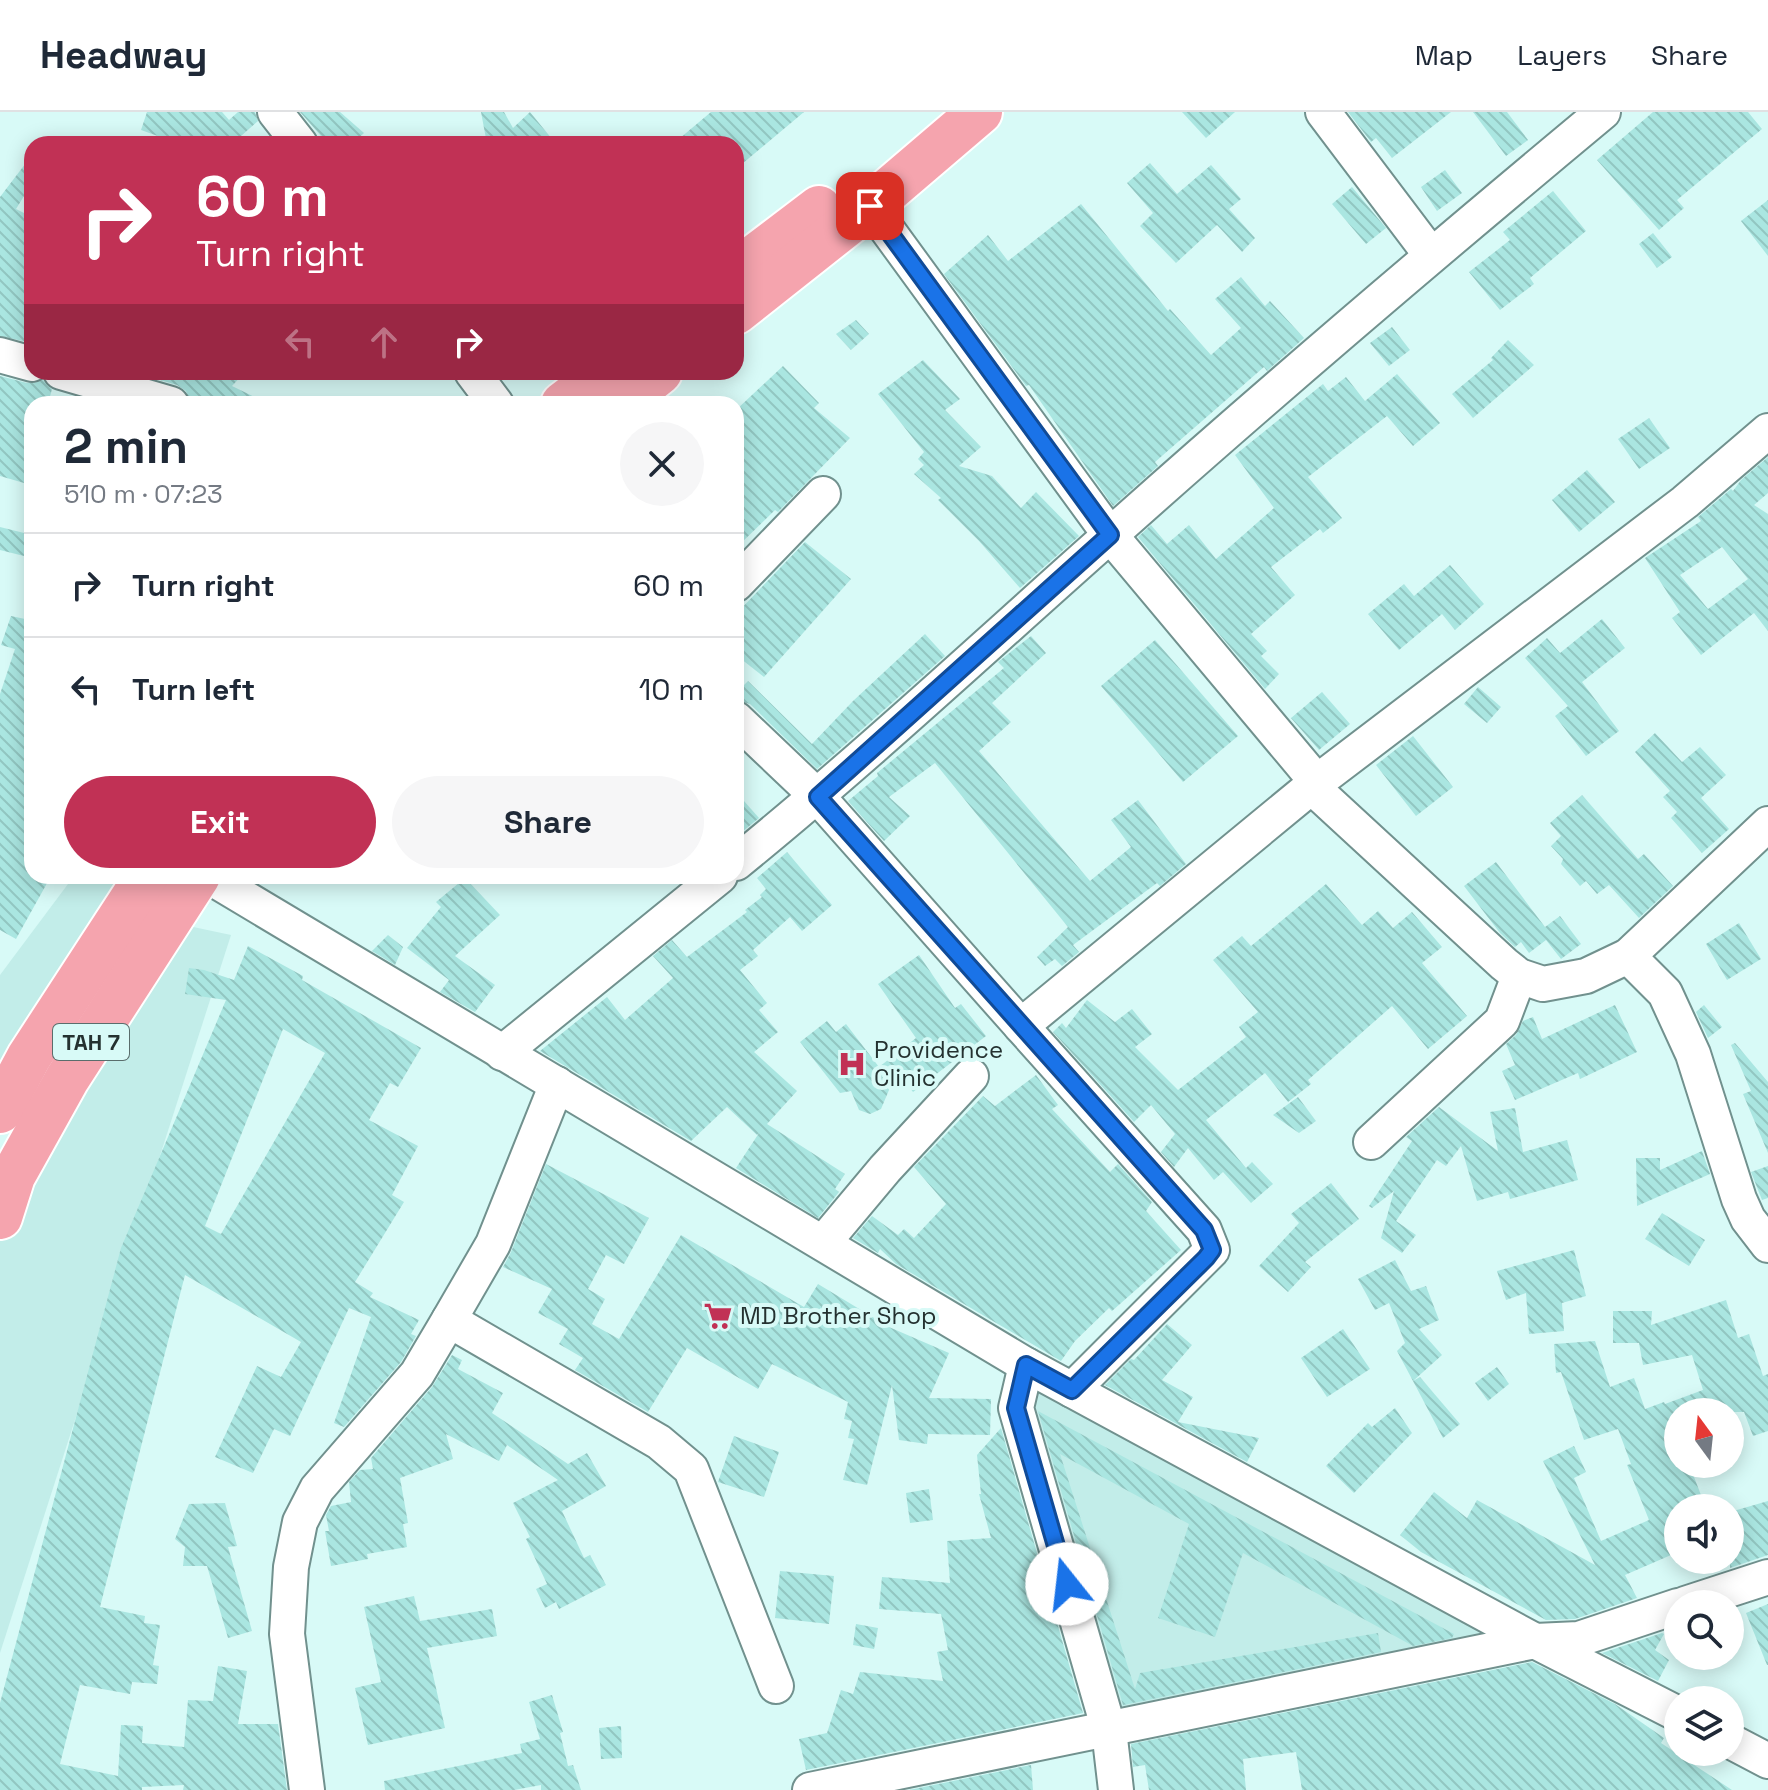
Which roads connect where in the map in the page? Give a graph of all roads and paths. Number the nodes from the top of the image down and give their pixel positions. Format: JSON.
{"nodes":[{"id":1,"x":275,"y":112,"type":"edge"},
{"id":2,"x":934,"y":112,"type":"edge"},
{"id":3,"x":980,"y":112,"type":"edge"},
{"id":4,"x":1323,"y":112,"type":"edge"},
{"id":5,"x":1603,"y":112,"type":"edge"},
{"id":6,"x":294,"y":136,"type":"edge"},
{"id":7,"x":870,"y":206,"type":"junction"},
{"id":8,"x":1431,"y":255,"type":"junction"},
{"id":9,"x":744,"y":265,"type":"edge"},
{"id":10,"x":744,"y":306,"type":"edge"},
{"id":11,"x":0,"y":355,"type":"edge"},
{"id":12,"x":24,"y":362,"type":"edge"},
{"id":13,"x":88,"y":380,"type":"edge"},
{"id":14,"x":594,"y":380,"type":"edge"},
{"id":15,"x":650,"y":380,"type":"edge"},
{"id":16,"x":144,"y":396,"type":"edge"},
{"id":17,"x":574,"y":396,"type":"edge"},
{"id":18,"x":630,"y":396,"type":"edge"},
{"id":19,"x":1768,"y":431,"type":"edge"},
{"id":20,"x":823,"y":494,"type":"dead end"},
{"id":21,"x":1110,"y":535,"type":"junction"},
{"id":22,"x":744,"y":576,"type":"edge"},
{"id":23,"x":744,"y":727,"type":"edge"},
{"id":24,"x":1314,"y":785,"type":"junction"},
{"id":25,"x":818,"y":797,"type":"junction"},
{"id":26,"x":1768,"y":824,"type":"edge"},
{"id":27,"x":744,"y":857,"type":"edge"},
{"id":28,"x":142,"y":884,"type":"edge"},
{"id":29,"x":193,"y":884,"type":"edge"},
{"id":30,"x":221,"y":884,"type":"edge"},
{"id":31,"x":710,"y":884,"type":"edge"},
{"id":32,"x":1628,"y":956,"type":"junction"},
{"id":33,"x":1519,"y":976,"type":"junction"},
{"id":34,"x":1021,"y":1026,"type":"junction"},
{"id":35,"x":502,"y":1053,"type":"junction"},
{"id":36,"x":971,"y":1076,"type":"dead end"},
{"id":37,"x":557,"y":1084,"type":"junction"},
{"id":38,"x":0,"y":1111,"type":"edge"},
{"id":39,"x":1371,"y":1142,"type":"dead end"},
{"id":40,"x":0,"y":1217,"type":"edge"},
{"id":41,"x":823,"y":1243,"type":"junction"},
{"id":42,"x":1768,"y":1245,"type":"edge"},
{"id":43,"x":449,"y":1320,"type":"junction"},
{"id":44,"x":1026,"y":1365,"type":"junction"},
{"id":45,"x":1072,"y":1390,"type":"junction"},
{"id":46,"x":1768,"y":1577,"type":"edge"},
{"id":47,"x":1728,"y":1590,"type":"edge"},
{"id":48,"x":1664,"y":1611,"type":"edge"},
{"id":49,"x":1535,"y":1641,"type":"junction"},
{"id":50,"x":776,"y":1686,"type":"dead end"},
{"id":51,"x":1664,"y":1707,"type":"edge"},
{"id":52,"x":1109,"y":1730,"type":"junction"},
{"id":53,"x":1744,"y":1748,"type":"edge"},
{"id":54,"x":1768,"y":1761,"type":"edge"},
{"id":55,"x":1768,"y":1768,"type":"edge"},
{"id":56,"x":307,"y":1790,"type":"edge"},
{"id":57,"x":810,"y":1790,"type":"edge"},
{"id":58,"x":1116,"y":1790,"type":"edge"},
{"id":59,"x":1761,"y":1790,"type":"edge"}],
"edges":[{"from":1,"to":6,"type":"street"},
{"from":2,"to":9,"type":"highway"},
{"from":3,"to":7,"type":"highway"},
{"from":4,"to":8,"type":"street"},
{"from":5,"to":8,"type":"street"},
{"from":7,"to":10,"type":"highway"},
{"from":7,"to":21,"type":"street"},
{"from":8,"to":21,"type":"street"},
{"from":11,"to":12,"type":"street"},
{"from":13,"to":16,"type":"street"},
{"from":14,"to":17,"type":"highway"},
{"from":15,"to":18,"type":"highway"},
{"from":19,"to":24,"type":"street"},
{"from":20,"to":22,"type":"street"},
{"from":21,"to":24,"type":"street"},
{"from":21,"to":25,"type":"street"},
{"from":23,"to":25,"type":"street"},
{"from":24,"to":33,"type":"street"},
{"from":24,"to":34,"type":"street"},
{"from":25,"to":27,"type":"street"},
{"from":25,"to":34,"type":"street"},
{"from":26,"to":32,"type":"street"},
{"from":28,"to":38,"type":"highway","number":"TAH 7"},
{"from":29,"to":40,"type":"highway","number":"TAH 7"},
{"from":30,"to":35,"type":"street"},
{"from":31,"to":35,"type":"street"},
{"from":32,"to":33,"type":"street"},
{"from":32,"to":42,"type":"street"},
{"from":33,"to":39,"type":"street"},
{"from":34,"to":45,"type":"street"},
{"from":35,"to":37,"type":"street"},
{"from":36,"to":41,"type":"street"},
{"from":37,"to":41,"type":"street"},
{"from":37,"to":43,"type":"street"},
{"from":41,"to":44,"type":"street"},
{"from":43,"to":50,"type":"street"},
{"from":43,"to":56,"type":"street"},
{"from":44,"to":45,"type":"street"},
{"from":44,"to":52,"type":"street"},
{"from":45,"to":49,"type":"street"},
{"from":46,"to":47,"type":"street"},
{"from":48,"to":49,"type":"street"},
{"from":49,"to":51,"type":"street"},
{"from":49,"to":52,"type":"street"},
{"from":52,"to":57,"type":"street"},
{"from":52,"to":58,"type":"street"},
{"from":53,"to":54,"type":"street"},
{"from":55,"to":59,"type":"street"}]}
